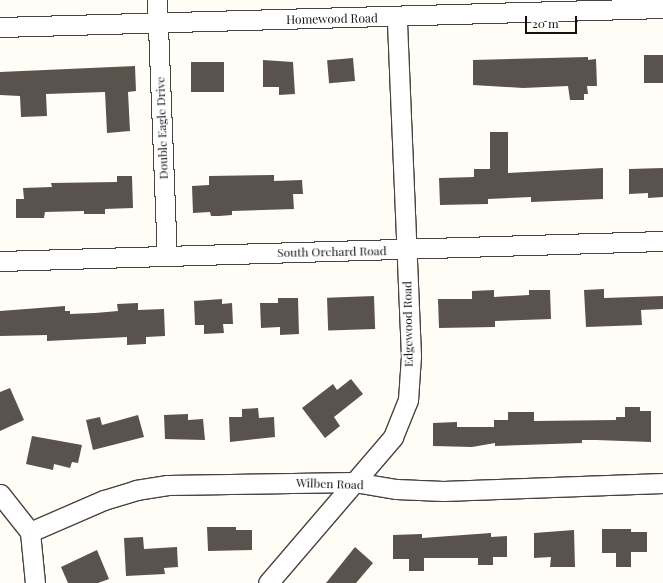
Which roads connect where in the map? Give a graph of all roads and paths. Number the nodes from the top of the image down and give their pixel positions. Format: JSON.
{"nodes":[{"id":1,"x":157,"y":0,"type":"edge"},
{"id":2,"x":426,"y":8,"type":"edge"},
{"id":3,"x":663,"y":8,"type":"edge"},
{"id":4,"x":397,"y":17,"type":"junction"},
{"id":5,"x":157,"y":22,"type":"junction"},
{"id":6,"x":0,"y":27,"type":"edge"},
{"id":7,"x":663,"y":241,"type":"edge"},
{"id":8,"x":406,"y":250,"type":"junction"},
{"id":9,"x":167,"y":256,"type":"junction"},
{"id":10,"x":0,"y":261,"type":"edge"},
{"id":11,"x":354,"y":482,"type":"junction"},
{"id":12,"x":663,"y":483,"type":"edge"},
{"id":13,"x":0,"y":494,"type":"edge"},
{"id":14,"x":30,"y":532,"type":"junction"},
{"id":15,"x":35,"y":583,"type":"edge"},
{"id":16,"x":268,"y":583,"type":"edge"}],
"edges":[{"from":1,"to":5,"type":"street","name":"Double Eagle Drive"},
{"from":2,"to":3,"type":"street","name":"Homewood Road"},
{"from":2,"to":4,"type":"street","name":"Homewood Road"},
{"from":4,"to":5,"type":"street","name":"Homewood Road"},
{"from":4,"to":8,"type":"street","name":"Edgewood Road"},
{"from":5,"to":6,"type":"street","name":"Homewood Road"},
{"from":5,"to":9,"type":"street","name":"Double Eagle Drive"},
{"from":7,"to":8,"type":"street","name":"South Orchard Road"},
{"from":8,"to":9,"type":"street","name":"South Orchard Road"},
{"from":8,"to":11,"type":"street","name":"Edgewood Road"},
{"from":9,"to":10,"type":"street","name":"South Orchard Road"},
{"from":11,"to":12,"type":"street","name":"Wilben Road"},
{"from":11,"to":14,"type":"street","name":"Wilben Road"},
{"from":11,"to":16,"type":"street","name":"Edgewood Road"},
{"from":13,"to":14,"type":"street"},
{"from":14,"to":15,"type":"street"}]}
